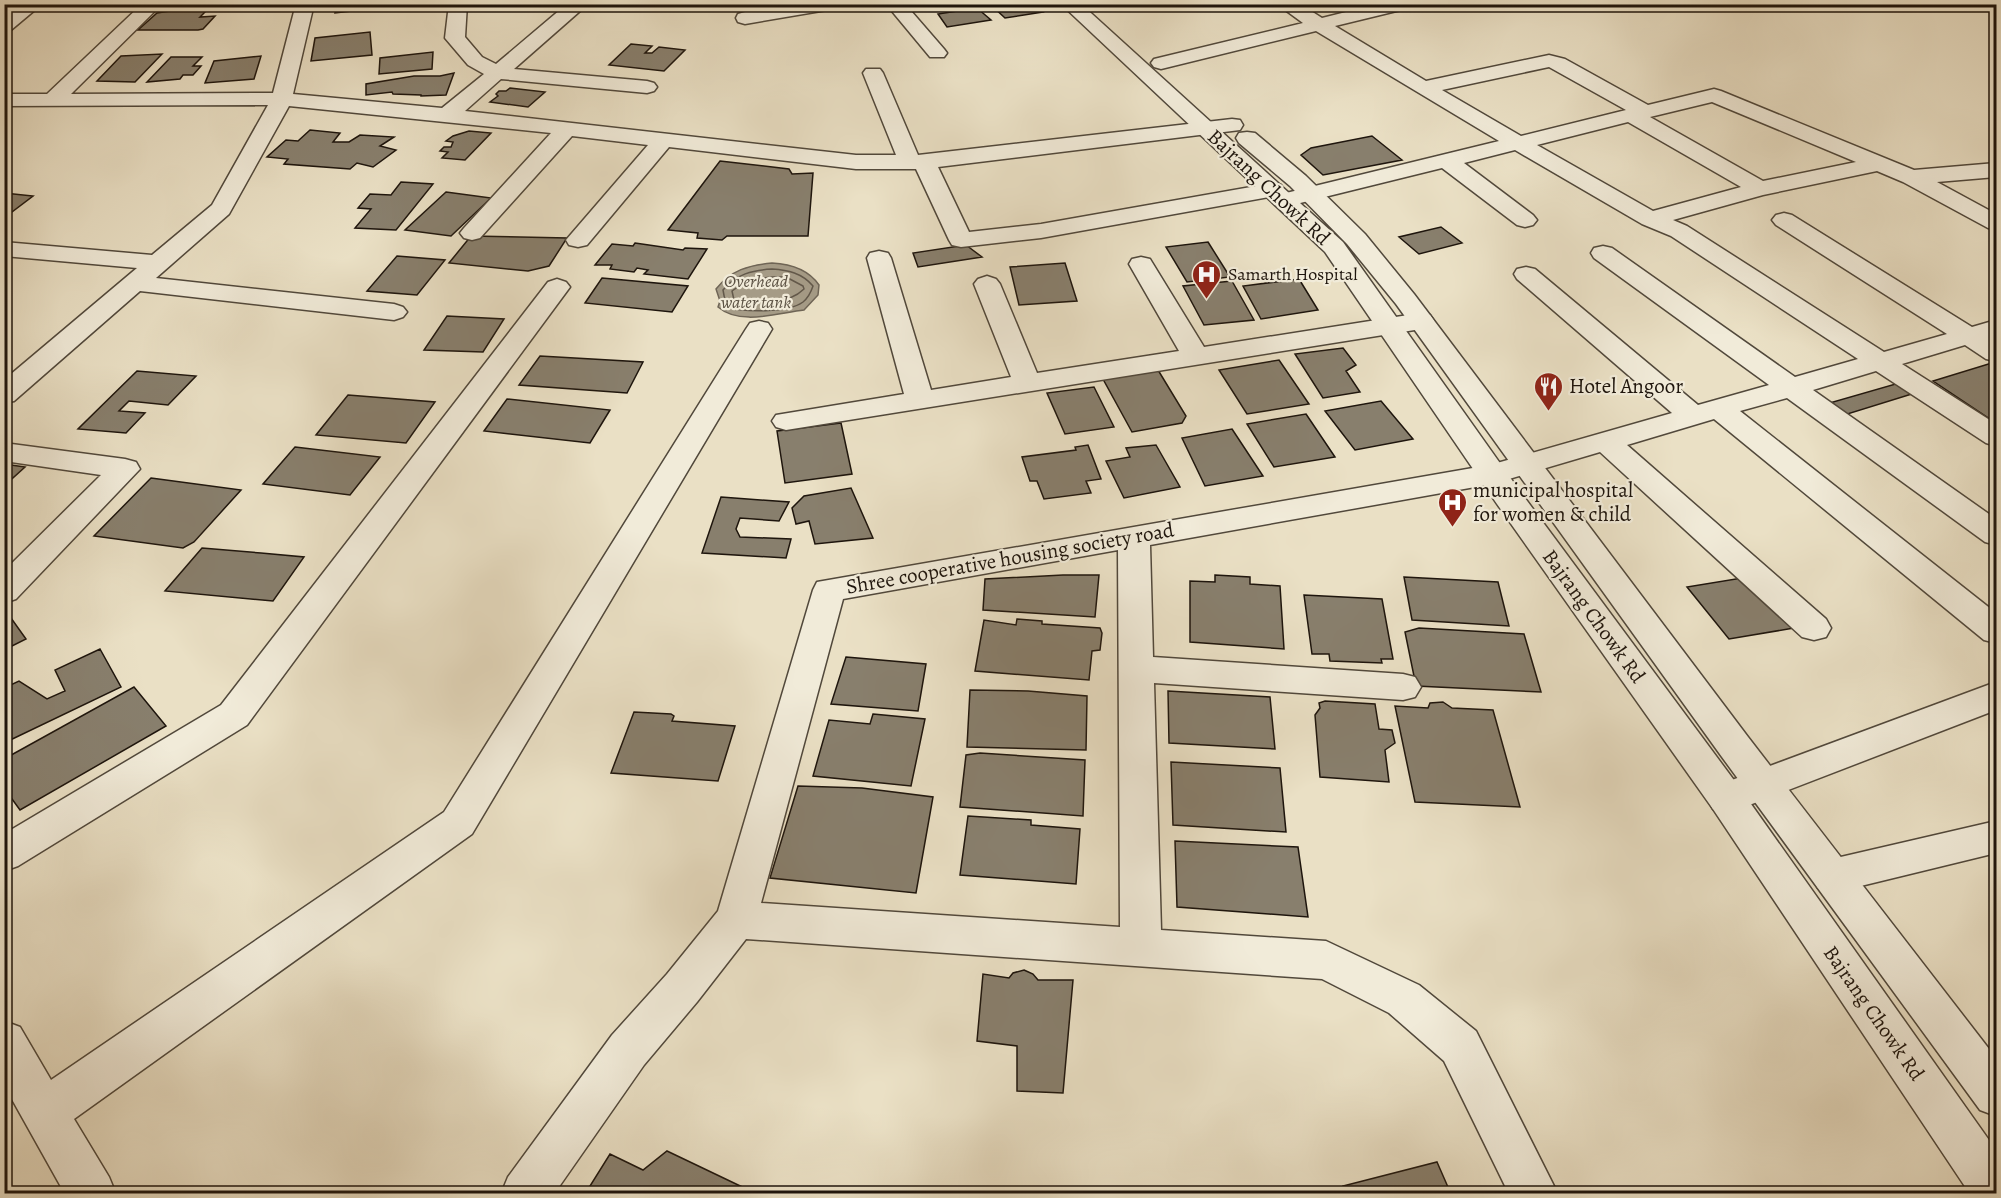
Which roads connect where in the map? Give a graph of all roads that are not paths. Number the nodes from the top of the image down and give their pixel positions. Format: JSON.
{"nodes":[{"id":1,"x":33,"y":4,"type":"edge"},
{"id":2,"x":153,"y":4,"type":"edge"},
{"id":3,"x":305,"y":4,"type":"edge"},
{"id":4,"x":458,"y":4,"type":"edge"},
{"id":5,"x":579,"y":4,"type":"edge"},
{"id":6,"x":833,"y":4,"type":"edge"},
{"id":7,"x":895,"y":4,"type":"edge"},
{"id":8,"x":1070,"y":4,"type":"edge"},
{"id":9,"x":1094,"y":4,"type":"edge"},
{"id":10,"x":1286,"y":4,"type":"edge"},
{"id":11,"x":1403,"y":4,"type":"edge"},
{"id":12,"x":1363,"y":9,"type":"edge"},
{"id":13,"x":745,"y":18,"type":"dead end"},
{"id":14,"x":1319,"y":25,"type":"junction"},
{"id":15,"x":4,"y":26,"type":"edge"},
{"id":16,"x":937,"y":53,"type":"dead end"},
{"id":17,"x":1161,"y":63,"type":"junction"},
{"id":18,"x":873,"y":73,"type":"dead end"},
{"id":19,"x":497,"y":74,"type":"junction"},
{"id":20,"x":647,"y":87,"type":"dead end"},
{"id":21,"x":1423,"y":88,"type":"junction"},
{"id":22,"x":282,"y":99,"type":"junction"},
{"id":23,"x":4,"y":100,"type":"edge"},
{"id":24,"x":52,"y":100,"type":"junction"},
{"id":25,"x":1638,"y":113,"type":"junction"},
{"id":26,"x":447,"y":115,"type":"junction"},
{"id":27,"x":1220,"y":127,"type":"junction"},
{"id":28,"x":566,"y":130,"type":"junction"},
{"id":29,"x":663,"y":141,"type":"junction"},
{"id":30,"x":1519,"y":142,"type":"junction"},
{"id":31,"x":1446,"y":160,"type":"junction"},
{"id":32,"x":917,"y":162,"type":"junction"},
{"id":33,"x":1879,"y":164,"type":"junction"},
{"id":34,"x":1996,"y":170,"type":"edge"},
{"id":35,"x":1911,"y":177,"type":"junction"},
{"id":36,"x":1760,"y":189,"type":"junction"},
{"id":37,"x":1289,"y":195,"type":"junction"},
{"id":38,"x":1650,"y":219,"type":"junction"},
{"id":39,"x":1525,"y":220,"type":"dead end"},
{"id":40,"x":1784,"y":220,"type":"dead end"},
{"id":41,"x":1996,"y":223,"type":"edge"},
{"id":42,"x":472,"y":233,"type":"dead end"},
{"id":43,"x":578,"y":240,"type":"dead end"},
{"id":44,"x":4,"y":249,"type":"edge"},
{"id":45,"x":1603,"y":253,"type":"dead end"},
{"id":46,"x":879,"y":258,"type":"dead end"},
{"id":47,"x":158,"y":263,"type":"junction"},
{"id":48,"x":1141,"y":264,"type":"dead end"},
{"id":49,"x":1526,"y":274,"type":"dead end"},
{"id":50,"x":135,"y":284,"type":"junction"},
{"id":51,"x":987,"y":284,"type":"dead end"},
{"id":52,"x":556,"y":287,"type":"dead end"},
{"id":53,"x":394,"y":312,"type":"dead end"},
{"id":54,"x":1421,"y":321,"type":"junction"},
{"id":55,"x":1389,"y":326,"type":"junction"},
{"id":56,"x":1996,"y":328,"type":"edge"},
{"id":57,"x":759,"y":329,"type":"dead end"},
{"id":58,"x":1969,"y":336,"type":"junction"},
{"id":59,"x":1996,"y":353,"type":"edge"},
{"id":60,"x":1196,"y":356,"type":"junction"},
{"id":61,"x":1882,"y":361,"type":"junction"},
{"id":62,"x":1028,"y":383,"type":"junction"},
{"id":63,"x":1790,"y":388,"type":"junction"},
{"id":64,"x":4,"y":395,"type":"edge"},
{"id":65,"x":920,"y":400,"type":"junction"},
{"id":66,"x":1706,"y":412,"type":"junction"},
{"id":67,"x":786,"y":422,"type":"dead end"},
{"id":68,"x":1996,"y":437,"type":"edge"},
{"id":69,"x":1606,"y":442,"type":"junction"},
{"id":70,"x":4,"y":452,"type":"edge"},
{"id":71,"x":1527,"y":464,"type":"junction"},
{"id":72,"x":1492,"y":474,"type":"junction"},
{"id":73,"x":1996,"y":534,"type":"edge"},
{"id":74,"x":1134,"y":537,"type":"junction"},
{"id":75,"x":4,"y":591,"type":"edge"},
{"id":76,"x":1814,"y":628,"type":"dead end"},
{"id":77,"x":1996,"y":631,"type":"edge"},
{"id":78,"x":1137,"y":669,"type":"junction"},
{"id":79,"x":1403,"y":687,"type":"dead end"},
{"id":80,"x":1996,"y":696,"type":"edge"},
{"id":81,"x":1763,"y":784,"type":"junction"},
{"id":82,"x":1726,"y":798,"type":"junction"},
{"id":83,"x":1996,"y":837,"type":"edge"},
{"id":84,"x":4,"y":854,"type":"edge"},
{"id":85,"x":1832,"y":876,"type":"junction"},
{"id":86,"x":736,"y":920,"type":"junction"},
{"id":87,"x":1141,"y":947,"type":"junction"},
{"id":88,"x":4,"y":1042,"type":"edge"},
{"id":89,"x":1996,"y":1094,"type":"edge"},
{"id":90,"x":45,"y":1112,"type":"junction"},
{"id":91,"x":1996,"y":1190,"type":"edge"},
{"id":92,"x":92,"y":1194,"type":"edge"},
{"id":93,"x":525,"y":1194,"type":"edge"},
{"id":94,"x":1534,"y":1194,"type":"edge"}],
"edges":[{"from":1,"to":15,"type":"street"},
{"from":2,"to":24,"type":"street"},
{"from":3,"to":22,"type":"street"},
{"from":4,"to":19,"type":"street"},
{"from":5,"to":19,"type":"street"},
{"from":6,"to":13,"type":"street"},
{"from":7,"to":16,"type":"street"},
{"from":8,"to":27,"type":"street","name":"Bajrang Chowk Rd"},
{"from":9,"to":17,"type":"street","name":"Bajrang Chowk Rd"},
{"from":10,"to":14,"type":"street"},
{"from":11,"to":12,"type":"street"},
{"from":12,"to":14,"type":"street"},
{"from":14,"to":17,"type":"street"},
{"from":14,"to":21,"type":"street"},
{"from":17,"to":27,"type":"street","name":"Bajrang Chowk Rd"},
{"from":18,"to":32,"type":"street"},
{"from":19,"to":20,"type":"street"},
{"from":19,"to":26,"type":"street"},
{"from":21,"to":25,"type":"street"},
{"from":21,"to":30,"type":"street"},
{"from":22,"to":24,"type":"street"},
{"from":22,"to":26,"type":"street"},
{"from":22,"to":47,"type":"street"},
{"from":23,"to":24,"type":"street"},
{"from":25,"to":30,"type":"street"},
{"from":25,"to":33,"type":"street"},
{"from":25,"to":36,"type":"street"},
{"from":26,"to":28,"type":"street"},
{"from":27,"to":32,"type":"street"},
{"from":27,"to":37,"type":"street","name":"Bajrang Chowk Rd"},
{"from":28,"to":29,"type":"street"},
{"from":28,"to":42,"type":"street"},
{"from":29,"to":32,"type":"street"},
{"from":29,"to":43,"type":"street"},
{"from":30,"to":31,"type":"street"},
{"from":30,"to":38,"type":"street"},
{"from":31,"to":37,"type":"street"},
{"from":31,"to":39,"type":"street"},
{"from":32,"to":37,"type":"street"},
{"from":33,"to":35,"type":"street"},
{"from":33,"to":36,"type":"street"},
{"from":34,"to":35,"type":"street"},
{"from":35,"to":41,"type":"street"},
{"from":36,"to":38,"type":"street"},
{"from":37,"to":54,"type":"street","name":"Bajrang Chowk Rd"},
{"from":37,"to":55,"type":"street","name":"Bajrang Chowk Rd"},
{"from":38,"to":61,"type":"street"},
{"from":40,"to":58,"type":"street"},
{"from":44,"to":47,"type":"street"},
{"from":45,"to":63,"type":"street"},
{"from":46,"to":65,"type":"street"},
{"from":47,"to":50,"type":"street"},
{"from":48,"to":60,"type":"street"},
{"from":49,"to":66,"type":"street"},
{"from":50,"to":53,"type":"street"},
{"from":50,"to":64,"type":"street"},
{"from":51,"to":62,"type":"street"},
{"from":52,"to":84,"type":"street"},
{"from":54,"to":55,"type":"street"},
{"from":54,"to":71,"type":"street","name":"Bajrang Chowk Rd"},
{"from":55,"to":60,"type":"street"},
{"from":55,"to":72,"type":"street","name":"Bajrang Chowk Rd"},
{"from":56,"to":58,"type":"street","name":"Shree cooperative housing society road"},
{"from":57,"to":90,"type":"street"},
{"from":58,"to":59,"type":"street"},
{"from":58,"to":61,"type":"street","name":"Shree cooperative housing society road"},
{"from":60,"to":62,"type":"street"},
{"from":61,"to":63,"type":"street","name":"Shree cooperative housing society road"},
{"from":61,"to":68,"type":"street"},
{"from":62,"to":65,"type":"street"},
{"from":63,"to":66,"type":"street","name":"Shree cooperative housing society road"},
{"from":63,"to":73,"type":"street"},
{"from":65,"to":67,"type":"street"},
{"from":66,"to":69,"type":"street","name":"Shree cooperative housing society road"},
{"from":66,"to":77,"type":"street"},
{"from":69,"to":71,"type":"street","name":"Shree cooperative housing society road"},
{"from":69,"to":76,"type":"street"},
{"from":70,"to":75,"type":"street"},
{"from":71,"to":72,"type":"street","name":"Shree cooperative housing society road"},
{"from":71,"to":81,"type":"street","name":"Bajrang Chowk Rd"},
{"from":72,"to":74,"type":"street","name":"Shree cooperative housing society road"},
{"from":72,"to":82,"type":"street","name":"Bajrang Chowk Rd"},
{"from":74,"to":78,"type":"street"},
{"from":74,"to":86,"type":"street","name":"Shree cooperative housing society road"},
{"from":78,"to":79,"type":"street"},
{"from":78,"to":87,"type":"street"},
{"from":80,"to":81,"type":"street"},
{"from":81,"to":82,"type":"street"},
{"from":81,"to":85,"type":"street","name":"Bajrang Chowk Rd"},
{"from":82,"to":91,"type":"street","name":"Bajrang Chowk Rd"},
{"from":83,"to":85,"type":"street"},
{"from":85,"to":89,"type":"street","name":"Bajrang Chowk Rd"},
{"from":86,"to":87,"type":"street"},
{"from":86,"to":93,"type":"street"},
{"from":87,"to":94,"type":"street"},
{"from":88,"to":90,"type":"street"},
{"from":90,"to":92,"type":"street"}]}
